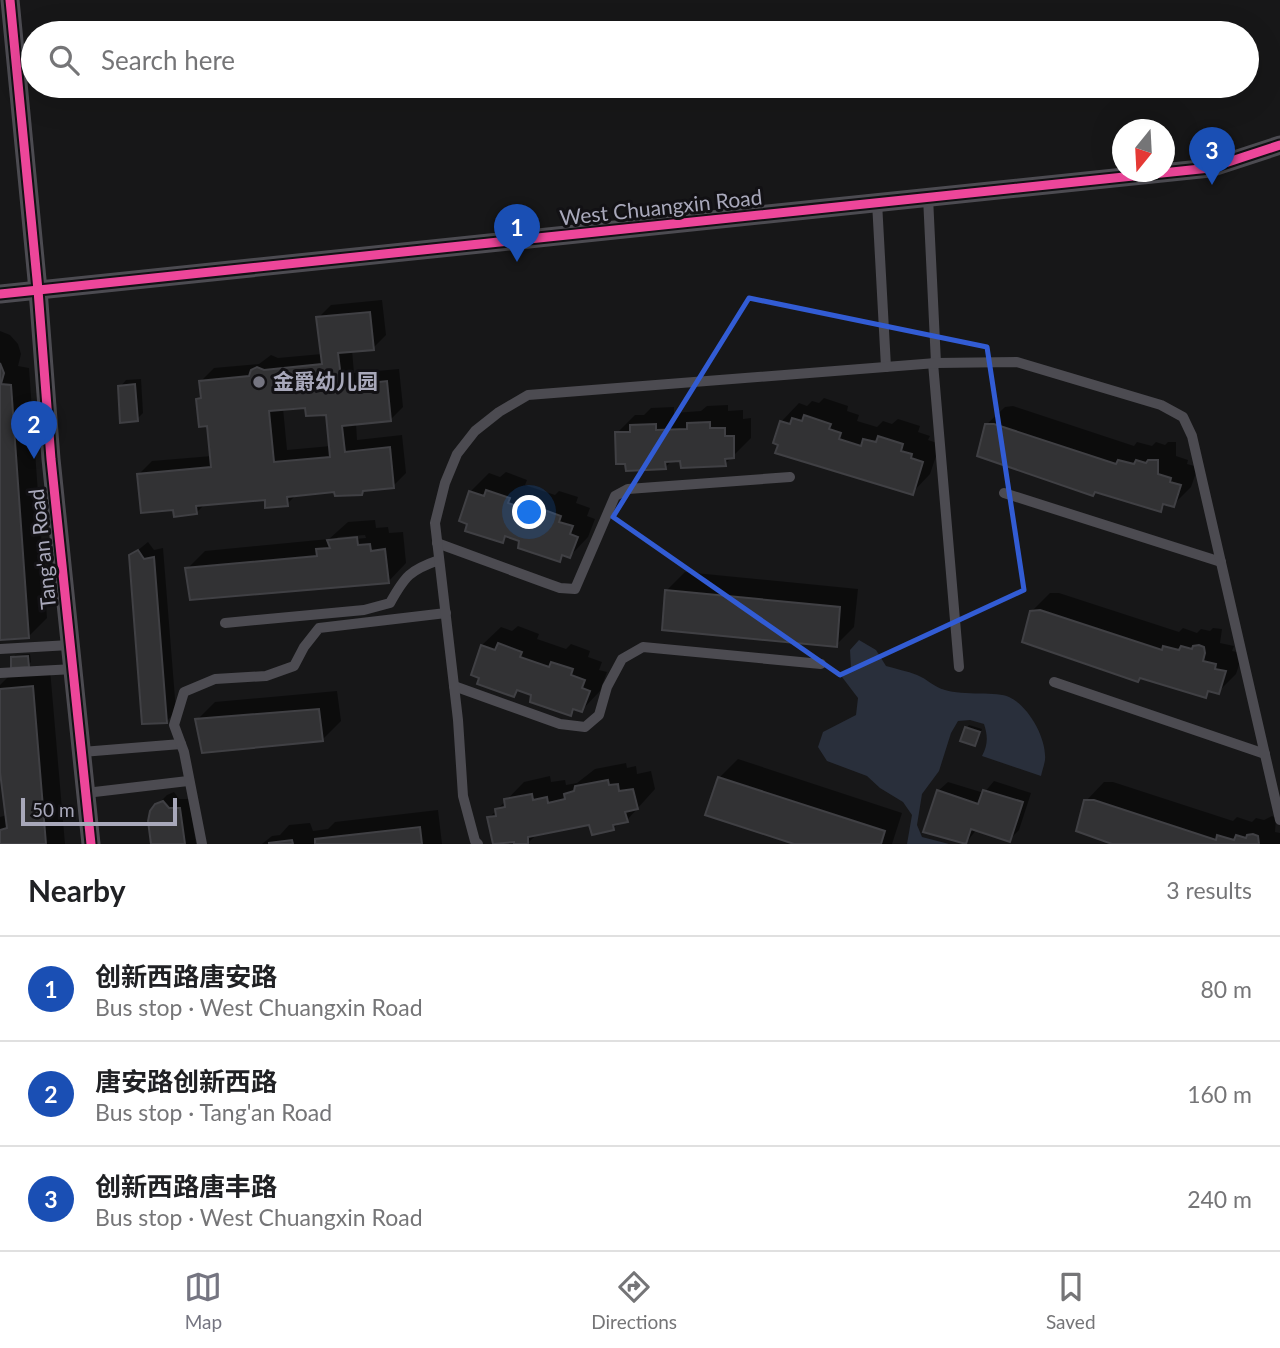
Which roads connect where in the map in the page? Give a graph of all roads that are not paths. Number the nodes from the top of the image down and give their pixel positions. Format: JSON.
{"nodes":[{"id":1,"x":10,"y":0,"type":"edge"},
{"id":2,"x":1280,"y":145,"type":"edge"},
{"id":3,"x":928,"y":197,"type":"junction"},
{"id":4,"x":877,"y":202,"type":"junction"},
{"id":5,"x":38,"y":290,"type":"junction"},
{"id":6,"x":0,"y":294,"type":"edge"},
{"id":7,"x":934,"y":363,"type":"junction"},
{"id":8,"x":886,"y":367,"type":"junction"},
{"id":9,"x":790,"y":477,"type":"dead end"},
{"id":10,"x":1003,"y":493,"type":"dead end"},
{"id":11,"x":438,"y":543,"type":"junction"},
{"id":12,"x":439,"y":560,"type":"junction"},
{"id":13,"x":1221,"y":562,"type":"junction"},
{"id":14,"x":446,"y":613,"type":"junction"},
{"id":15,"x":225,"y":623,"type":"dead end"},
{"id":16,"x":70,"y":645,"type":"junction"},
{"id":17,"x":0,"y":649,"type":"edge"},
{"id":18,"x":821,"y":664,"type":"dead end"},
{"id":19,"x":959,"y":667,"type":"dead end"},
{"id":20,"x":74,"y":669,"type":"junction"},
{"id":21,"x":0,"y":673,"type":"edge"},
{"id":22,"x":1054,"y":682,"type":"dead end"},
{"id":23,"x":454,"y":686,"type":"junction"},
{"id":24,"x":181,"y":744,"type":"junction"},
{"id":25,"x":82,"y":752,"type":"junction"},
{"id":26,"x":1265,"y":754,"type":"junction"},
{"id":27,"x":188,"y":781,"type":"junction"},
{"id":28,"x":86,"y":793,"type":"junction"},
{"id":29,"x":1280,"y":820,"type":"edge"},
{"id":30,"x":91,"y":844,"type":"edge"},
{"id":31,"x":202,"y":844,"type":"edge"},
{"id":32,"x":478,"y":844,"type":"edge"}],
"edges":[{"from":1,"to":5,"type":"street","name":"Tang'an Road"},
{"from":2,"to":3,"type":"street","name":"West Chuangxin Road"},
{"from":3,"to":4,"type":"street","name":"West Chuangxin Road"},
{"from":3,"to":7,"type":"lane"},
{"from":4,"to":5,"type":"street","name":"West Chuangxin Road"},
{"from":4,"to":8,"type":"lane"},
{"from":5,"to":6,"type":"street","name":"West Chuangxin Road"},
{"from":5,"to":16,"type":"street","name":"Tang'an Road"},
{"from":7,"to":8,"type":"lane"},
{"from":7,"to":13,"type":"lane"},
{"from":7,"to":19,"type":"lane"},
{"from":8,"to":11,"type":"lane"},
{"from":9,"to":11,"type":"lane"},
{"from":10,"to":13,"type":"lane"},
{"from":11,"to":12,"type":"lane"},
{"from":12,"to":14,"type":"lane"},
{"from":12,"to":15,"type":"lane"},
{"from":13,"to":26,"type":"lane"},
{"from":14,"to":23,"type":"lane"},
{"from":14,"to":24,"type":"lane"},
{"from":16,"to":17,"type":"lane"},
{"from":16,"to":20,"type":"street","name":"Tang'an Road"},
{"from":18,"to":23,"type":"lane"},
{"from":20,"to":21,"type":"lane"},
{"from":20,"to":25,"type":"street","name":"Tang'an Road"},
{"from":22,"to":26,"type":"lane"},
{"from":23,"to":32,"type":"lane"},
{"from":24,"to":25,"type":"lane"},
{"from":24,"to":27,"type":"lane"},
{"from":25,"to":28,"type":"street","name":"Tang'an Road"},
{"from":26,"to":29,"type":"lane"},
{"from":27,"to":28,"type":"lane"},
{"from":27,"to":31,"type":"lane"},
{"from":28,"to":30,"type":"street","name":"Tang'an Road"}]}
